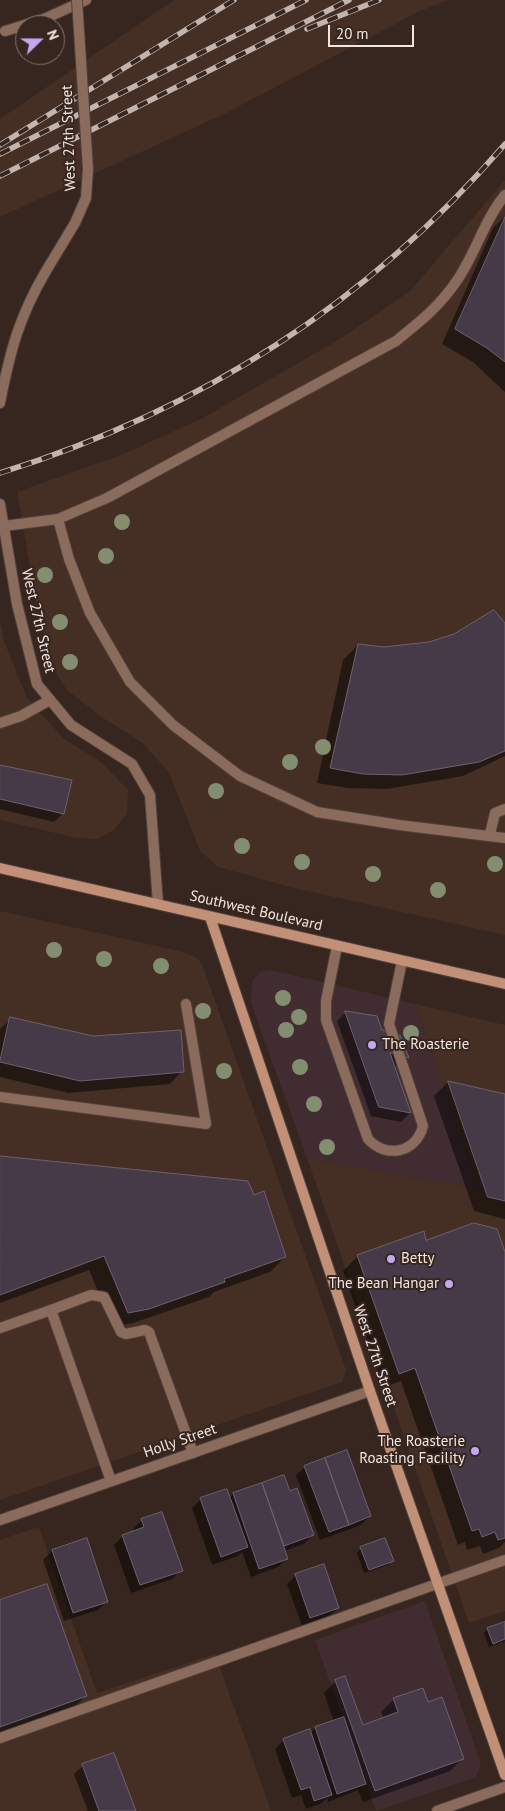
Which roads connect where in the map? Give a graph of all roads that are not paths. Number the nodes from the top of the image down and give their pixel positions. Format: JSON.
{"nodes":[{"id":1,"x":77,"y":0,"type":"edge"},
{"id":2,"x":86,"y":0,"type":"edge"},
{"id":3,"x":5,"y":31,"type":"dead end"},
{"id":4,"x":505,"y":195,"type":"edge"},
{"id":5,"x":0,"y":403,"type":"edge"},
{"id":6,"x":0,"y":504,"type":"edge"},
{"id":7,"x":58,"y":518,"type":"junction"},
{"id":8,"x":4,"y":526,"type":"junction"},
{"id":9,"x":50,"y":700,"type":"junction"},
{"id":10,"x":0,"y":723,"type":"edge"},
{"id":11,"x":505,"y":809,"type":"edge"},
{"id":12,"x":490,"y":834,"type":"junction"},
{"id":13,"x":505,"y":838,"type":"edge"},
{"id":14,"x":0,"y":868,"type":"edge"},
{"id":15,"x":158,"y":904,"type":"junction"},
{"id":16,"x":210,"y":917,"type":"junction"},
{"id":17,"x":337,"y":946,"type":"junction"},
{"id":18,"x":402,"y":961,"type":"junction"},
{"id":19,"x":505,"y":984,"type":"edge"},
{"id":20,"x":186,"y":1004,"type":"dead end"},
{"id":21,"x":0,"y":1097,"type":"edge"},
{"id":22,"x":51,"y":1310,"type":"junction"},
{"id":23,"x":0,"y":1328,"type":"edge"},
{"id":24,"x":370,"y":1391,"type":"junction"},
{"id":25,"x":193,"y":1453,"type":"junction"},
{"id":26,"x":111,"y":1482,"type":"junction"},
{"id":27,"x":0,"y":1520,"type":"edge"},
{"id":28,"x":505,"y":1560,"type":"edge"},
{"id":29,"x":438,"y":1582,"type":"junction"},
{"id":30,"x":0,"y":1738,"type":"edge"},
{"id":31,"x":505,"y":1776,"type":"edge"},
{"id":32,"x":505,"y":1787,"type":"edge"},
{"id":33,"x":437,"y":1811,"type":"edge"}],
"edges":[{"from":1,"to":5,"type":"street","name":"West 27th Street","bridge":true},
{"from":2,"to":3,"type":"street"},
{"from":4,"to":7,"type":"street"},
{"from":6,"to":8,"type":"street","name":"West 27th Street"},
{"from":7,"to":8,"type":"street"},
{"from":7,"to":12,"type":"street"},
{"from":8,"to":9,"type":"street","name":"West 27th Street"},
{"from":9,"to":10,"type":"street"},
{"from":9,"to":15,"type":"street","name":"West 27th Street"},
{"from":11,"to":12,"type":"street"},
{"from":12,"to":13,"type":"street"},
{"from":14,"to":15,"type":"street","name":"Southwest Boulevard"},
{"from":15,"to":16,"type":"street","name":"Southwest Boulevard"},
{"from":16,"to":17,"type":"street","name":"Southwest Boulevard"},
{"from":16,"to":24,"type":"street","name":"West 27th Street"},
{"from":17,"to":18,"type":"street","name":"Southwest Boulevard"},
{"from":17,"to":18,"type":"street"},
{"from":18,"to":19,"type":"street","name":"Southwest Boulevard"},
{"from":20,"to":21,"type":"street"},
{"from":22,"to":23,"type":"street"},
{"from":22,"to":25,"type":"street"},
{"from":22,"to":26,"type":"street"},
{"from":24,"to":25,"type":"street","name":"Holly Street"},
{"from":24,"to":29,"type":"street","name":"West 27th Street"},
{"from":25,"to":26,"type":"street","name":"Holly Street"},
{"from":26,"to":27,"type":"street","name":"Holly Street"},
{"from":28,"to":29,"type":"street"},
{"from":29,"to":30,"type":"street"},
{"from":29,"to":31,"type":"street","name":"West 27th Street"},
{"from":32,"to":33,"type":"street"}]}
